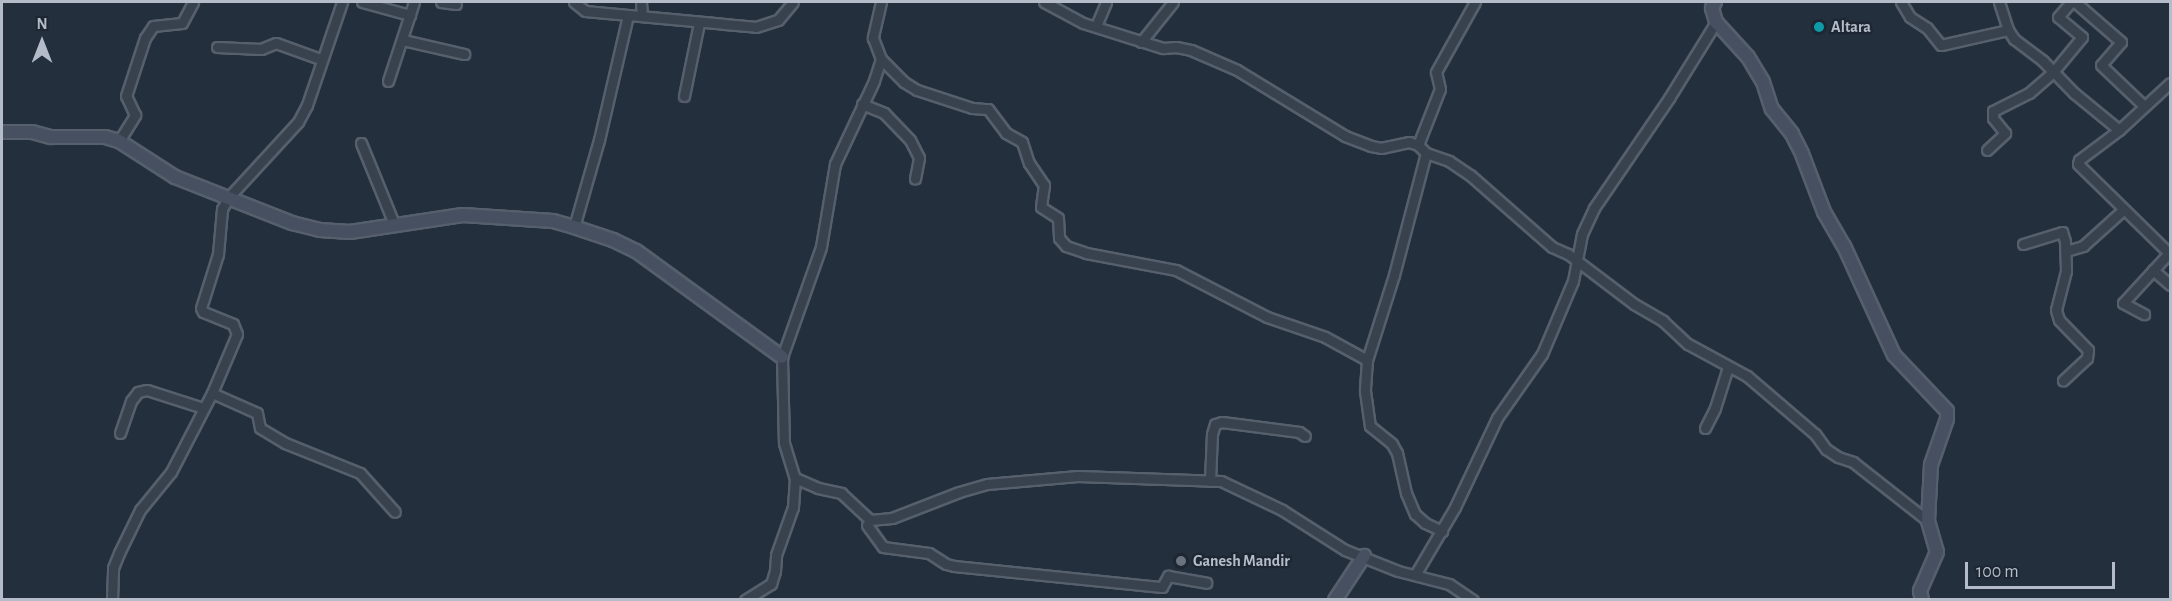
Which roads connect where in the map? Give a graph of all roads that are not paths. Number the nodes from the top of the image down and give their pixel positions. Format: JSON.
{"nodes":[{"id":1,"x":193,"y":2,"type":"edge"},
{"id":2,"x":342,"y":2,"type":"edge"},
{"id":3,"x":362,"y":2,"type":"edge"},
{"id":4,"x":414,"y":2,"type":"edge"},
{"id":5,"x":441,"y":2,"type":"edge"},
{"id":6,"x":574,"y":2,"type":"edge"},
{"id":7,"x":641,"y":2,"type":"edge"},
{"id":8,"x":793,"y":2,"type":"edge"},
{"id":9,"x":881,"y":2,"type":"edge"},
{"id":10,"x":1044,"y":2,"type":"edge"},
{"id":11,"x":1106,"y":2,"type":"edge"},
{"id":12,"x":1173,"y":2,"type":"edge"},
{"id":13,"x":1476,"y":2,"type":"edge"},
{"id":14,"x":1715,"y":2,"type":"edge"},
{"id":15,"x":1901,"y":2,"type":"edge"},
{"id":16,"x":1999,"y":2,"type":"edge"},
{"id":17,"x":2073,"y":2,"type":"edge"},
{"id":18,"x":456,"y":4,"type":"dead end"},
{"id":19,"x":410,"y":15,"type":"junction"},
{"id":20,"x":628,"y":15,"type":"junction"},
{"id":21,"x":642,"y":15,"type":"junction"},
{"id":22,"x":1716,"y":22,"type":"junction"},
{"id":23,"x":699,"y":23,"type":"junction"},
{"id":24,"x":1096,"y":27,"type":"junction"},
{"id":25,"x":2008,"y":30,"type":"junction"},
{"id":26,"x":403,"y":40,"type":"junction"},
{"id":27,"x":1142,"y":42,"type":"junction"},
{"id":28,"x":217,"y":47,"type":"dead end"},
{"id":29,"x":464,"y":54,"type":"dead end"},
{"id":30,"x":320,"y":59,"type":"junction"},
{"id":31,"x":881,"y":59,"type":"junction"},
{"id":32,"x":2053,"y":72,"type":"junction"},
{"id":33,"x":388,"y":81,"type":"dead end"},
{"id":34,"x":2170,"y":83,"type":"edge"},
{"id":35,"x":684,"y":96,"type":"dead end"},
{"id":36,"x":861,"y":104,"type":"junction"},
{"id":37,"x":2144,"y":105,"type":"junction"},
{"id":38,"x":2119,"y":130,"type":"junction"},
{"id":39,"x":2,"y":132,"type":"edge"},
{"id":40,"x":119,"y":141,"type":"junction"},
{"id":41,"x":361,"y":143,"type":"dead end"},
{"id":42,"x":1418,"y":145,"type":"junction"},
{"id":43,"x":1987,"y":150,"type":"dead end"},
{"id":44,"x":1426,"y":153,"type":"junction"},
{"id":45,"x":915,"y":179,"type":"dead end"},
{"id":46,"x":228,"y":198,"type":"junction"},
{"id":47,"x":2123,"y":210,"type":"junction"},
{"id":48,"x":394,"y":224,"type":"junction"},
{"id":49,"x":574,"y":227,"type":"junction"},
{"id":50,"x":2023,"y":244,"type":"dead end"},
{"id":51,"x":2066,"y":251,"type":"junction"},
{"id":52,"x":1575,"y":261,"type":"junction"},
{"id":53,"x":2154,"y":270,"type":"junction"},
{"id":54,"x":2170,"y":285,"type":"edge"},
{"id":55,"x":2144,"y":315,"type":"dead end"},
{"id":56,"x":782,"y":357,"type":"junction"},
{"id":57,"x":1367,"y":360,"type":"junction"},
{"id":58,"x":1728,"y":367,"type":"junction"},
{"id":59,"x":2062,"y":380,"type":"dead end"},
{"id":60,"x":212,"y":393,"type":"junction"},
{"id":61,"x":203,"y":408,"type":"junction"},
{"id":62,"x":1705,"y":428,"type":"dead end"},
{"id":63,"x":120,"y":433,"type":"dead end"},
{"id":64,"x":1305,"y":436,"type":"dead end"},
{"id":65,"x":795,"y":478,"type":"junction"},
{"id":66,"x":1210,"y":481,"type":"junction"},
{"id":67,"x":395,"y":512,"type":"dead end"},
{"id":68,"x":1928,"y":521,"type":"junction"},
{"id":69,"x":867,"y":525,"type":"dead end"},
{"id":70,"x":1442,"y":531,"type":"junction"},
{"id":71,"x":1364,"y":556,"type":"junction"},
{"id":72,"x":1415,"y":575,"type":"junction"},
{"id":73,"x":1206,"y":583,"type":"dead end"},
{"id":74,"x":112,"y":600,"type":"edge"},
{"id":75,"x":746,"y":600,"type":"edge"},
{"id":76,"x":1335,"y":600,"type":"edge"},
{"id":77,"x":1473,"y":600,"type":"edge"},
{"id":78,"x":1922,"y":600,"type":"edge"}],
"edges":[{"from":1,"to":40,"type":"street"},
{"from":2,"to":30,"type":"street"},
{"from":3,"to":19,"type":"street"},
{"from":4,"to":19,"type":"street"},
{"from":5,"to":18,"type":"street"},
{"from":6,"to":20,"type":"street"},
{"from":7,"to":21,"type":"street"},
{"from":8,"to":23,"type":"street"},
{"from":9,"to":31,"type":"street"},
{"from":10,"to":24,"type":"street"},
{"from":11,"to":24,"type":"street"},
{"from":12,"to":27,"type":"street"},
{"from":13,"to":42,"type":"street"},
{"from":14,"to":22,"type":"street"},
{"from":15,"to":25,"type":"street"},
{"from":16,"to":25,"type":"street"},
{"from":17,"to":32,"type":"street"},
{"from":17,"to":37,"type":"street"},
{"from":19,"to":26,"type":"street"},
{"from":20,"to":21,"type":"street"},
{"from":20,"to":49,"type":"street"},
{"from":21,"to":23,"type":"street"},
{"from":22,"to":52,"type":"street"},
{"from":22,"to":68,"type":"street"},
{"from":23,"to":35,"type":"street"},
{"from":24,"to":27,"type":"street"},
{"from":25,"to":32,"type":"street"},
{"from":26,"to":29,"type":"street"},
{"from":26,"to":33,"type":"street"},
{"from":27,"to":42,"type":"street"},
{"from":28,"to":30,"type":"street"},
{"from":30,"to":46,"type":"street"},
{"from":31,"to":36,"type":"street"},
{"from":31,"to":57,"type":"street"},
{"from":32,"to":38,"type":"street"},
{"from":32,"to":43,"type":"street"},
{"from":34,"to":37,"type":"street"},
{"from":36,"to":45,"type":"street"},
{"from":36,"to":56,"type":"street"},
{"from":37,"to":38,"type":"street"},
{"from":38,"to":47,"type":"street"},
{"from":39,"to":40,"type":"street"},
{"from":40,"to":46,"type":"street"},
{"from":41,"to":48,"type":"street"},
{"from":42,"to":44,"type":"street"},
{"from":44,"to":52,"type":"street"},
{"from":44,"to":57,"type":"street"},
{"from":46,"to":48,"type":"street"},
{"from":46,"to":60,"type":"street"},
{"from":47,"to":51,"type":"street"},
{"from":47,"to":53,"type":"street"},
{"from":48,"to":49,"type":"street"},
{"from":49,"to":56,"type":"street"},
{"from":50,"to":51,"type":"street"},
{"from":51,"to":59,"type":"street"},
{"from":52,"to":58,"type":"street"},
{"from":52,"to":70,"type":"street"},
{"from":53,"to":54,"type":"street"},
{"from":53,"to":55,"type":"street"},
{"from":56,"to":65,"type":"street"},
{"from":57,"to":70,"type":"street"},
{"from":58,"to":62,"type":"street"},
{"from":58,"to":68,"type":"street"},
{"from":60,"to":61,"type":"street"},
{"from":60,"to":67,"type":"street"},
{"from":61,"to":63,"type":"street"},
{"from":61,"to":74,"type":"street"},
{"from":64,"to":66,"type":"street"},
{"from":65,"to":66,"type":"street"},
{"from":65,"to":75,"type":"street"},
{"from":66,"to":71,"type":"street"},
{"from":68,"to":78,"type":"street"},
{"from":69,"to":73,"type":"street"},
{"from":70,"to":72,"type":"street"},
{"from":71,"to":72,"type":"street"},
{"from":71,"to":76,"type":"street"},
{"from":72,"to":77,"type":"street"}]}
